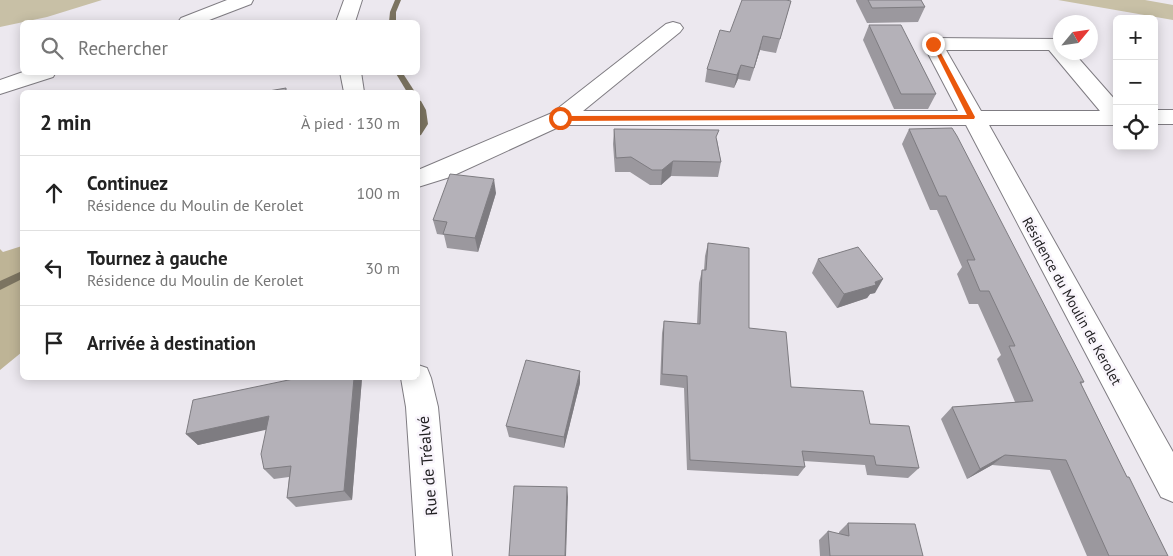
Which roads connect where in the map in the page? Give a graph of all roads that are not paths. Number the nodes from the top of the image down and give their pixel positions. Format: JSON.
{"nodes":[{"id":1,"x":244,"y":0,"type":"edge"},
{"id":2,"x":353,"y":0,"type":"edge"},
{"id":3,"x":193,"y":20,"type":"edge"},
{"id":4,"x":346,"y":20,"type":"edge"},
{"id":5,"x":673,"y":28,"type":"dead end"},
{"id":6,"x":1053,"y":44,"type":"edge"},
{"id":7,"x":1068,"y":60,"type":"edge"},
{"id":8,"x":37,"y":75,"type":"edge"},
{"id":9,"x":351,"y":75,"type":"edge"},
{"id":10,"x":0,"y":87,"type":"edge"},
{"id":11,"x":354,"y":90,"type":"edge"},
{"id":12,"x":972,"y":117,"type":"junction"},
{"id":13,"x":560,"y":118,"type":"junction"},
{"id":14,"x":420,"y":178,"type":"edge"},
{"id":15,"x":416,"y":380,"type":"edge"},
{"id":16,"x":1173,"y":485,"type":"edge"},
{"id":17,"x":434,"y":556,"type":"edge"}],
"edges":[{"from":1,"to":3,"type":"street"},
{"from":2,"to":4,"type":"street"},
{"from":5,"to":13,"type":"street"},
{"from":6,"to":12,"type":"street","name":"Résidence du Moulin de Kerolet"},
{"from":7,"to":12,"type":"street","name":"Résidence du Moulin de Kerolet"},
{"from":8,"to":10,"type":"street"},
{"from":9,"to":11,"type":"street"},
{"from":12,"to":13,"type":"street","name":"Résidence du Moulin de Kerolet"},
{"from":12,"to":16,"type":"street","name":"Résidence du Moulin de Kerolet"},
{"from":13,"to":14,"type":"street"},
{"from":15,"to":17,"type":"street","name":"Rue de Tréalvé"}]}
